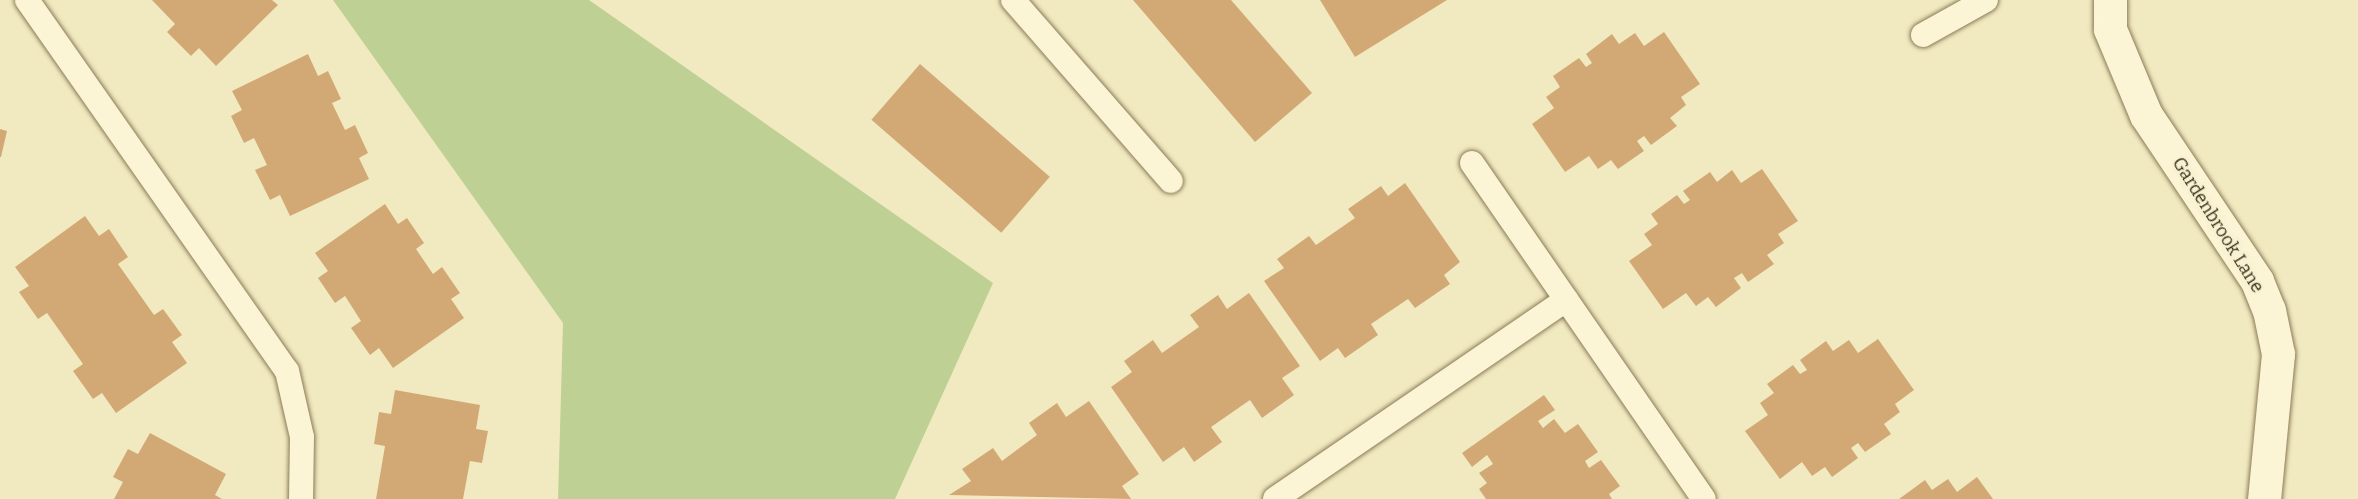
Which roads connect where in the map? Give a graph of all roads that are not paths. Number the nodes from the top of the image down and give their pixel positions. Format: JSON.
{"nodes":[{"id":1,"x":27,"y":0,"type":"edge"},
{"id":2,"x":1013,"y":0,"type":"edge"},
{"id":3,"x":1986,"y":0,"type":"edge"},
{"id":4,"x":2110,"y":0,"type":"edge"},
{"id":5,"x":1923,"y":35,"type":"dead end"},
{"id":6,"x":1472,"y":163,"type":"dead end"},
{"id":7,"x":1171,"y":181,"type":"dead end"},
{"id":8,"x":1566,"y":300,"type":"junction"},
{"id":9,"x":301,"y":499,"type":"edge"},
{"id":10,"x":1275,"y":499,"type":"edge"},
{"id":11,"x":1704,"y":499,"type":"edge"},
{"id":12,"x":2264,"y":499,"type":"edge"}],
"edges":[{"from":1,"to":9,"type":"lane"},
{"from":2,"to":7,"type":"lane"},
{"from":3,"to":5,"type":"lane"},
{"from":4,"to":12,"type":"street","name":"Gardenbrook Lane"},
{"from":6,"to":8,"type":"lane"},
{"from":8,"to":10,"type":"lane"},
{"from":8,"to":11,"type":"lane"}]}
